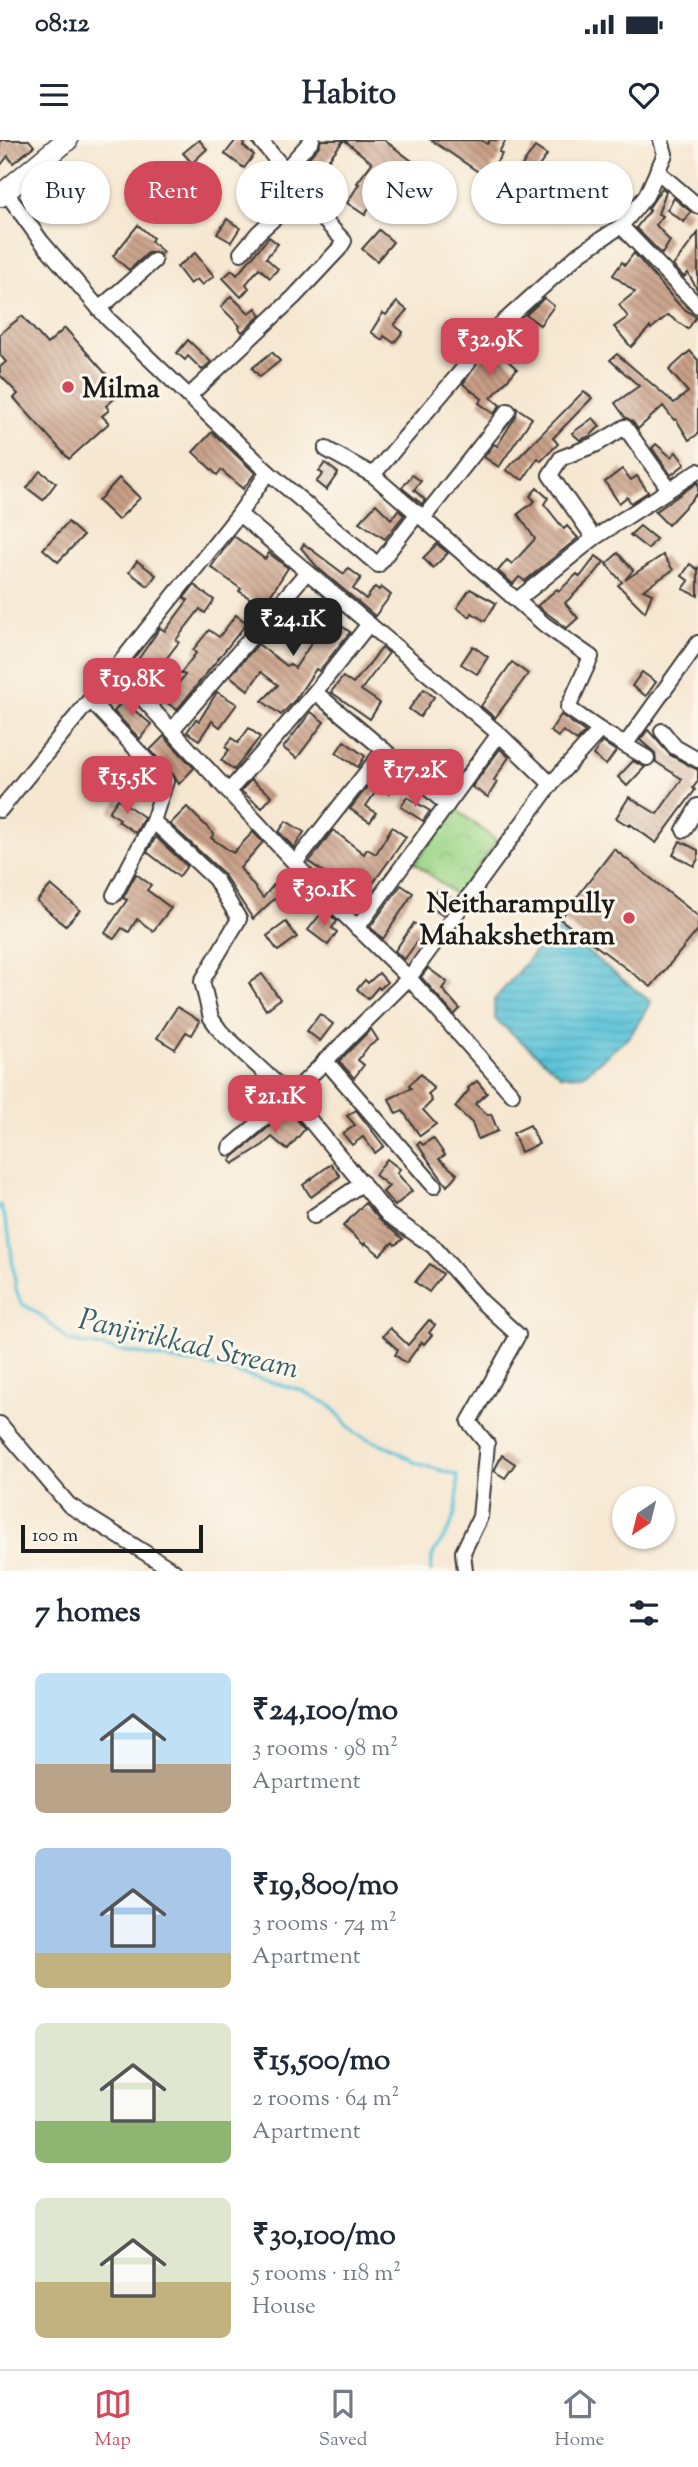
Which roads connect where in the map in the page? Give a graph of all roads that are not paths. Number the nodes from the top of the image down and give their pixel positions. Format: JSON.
{"nodes":[{"id":1,"x":67,"y":140,"type":"edge"},
{"id":2,"x":260,"y":140,"type":"edge"},
{"id":3,"x":312,"y":140,"type":"edge"},
{"id":4,"x":661,"y":140,"type":"edge"},
{"id":5,"x":278,"y":161,"type":"edge"},
{"id":6,"x":293,"y":161,"type":"edge"},
{"id":7,"x":657,"y":171,"type":"junction"},
{"id":8,"x":3,"y":193,"type":"edge"},
{"id":9,"x":698,"y":206,"type":"edge"},
{"id":10,"x":268,"y":224,"type":"edge"},
{"id":11,"x":328,"y":224,"type":"edge"},
{"id":12,"x":621,"y":226,"type":"junction"},
{"id":13,"x":241,"y":253,"type":"dead end"},
{"id":14,"x":153,"y":261,"type":"dead end"},
{"id":15,"x":698,"y":306,"type":"edge"},
{"id":16,"x":99,"y":309,"type":"junction"},
{"id":17,"x":189,"y":397,"type":"junction"},
{"id":18,"x":508,"y":411,"type":"dead end"},
{"id":19,"x":326,"y":449,"type":"dead end"},
{"id":20,"x":698,"y":471,"type":"edge"},
{"id":21,"x":268,"y":472,"type":"junction"},
{"id":22,"x":373,"y":475,"type":"junction"},
{"id":23,"x":669,"y":489,"type":"junction"},
{"id":24,"x":239,"y":514,"type":"junction"},
{"id":25,"x":421,"y":515,"type":"junction"},
{"id":26,"x":594,"y":538,"type":"junction"},
{"id":27,"x":307,"y":572,"type":"junction"},
{"id":28,"x":517,"y":600,"type":"junction"},
{"id":29,"x":369,"y":624,"type":"junction"},
{"id":30,"x":698,"y":643,"type":"edge"},
{"id":31,"x":116,"y":669,"type":"junction"},
{"id":32,"x":315,"y":692,"type":"junction"},
{"id":33,"x":90,"y":700,"type":"junction"},
{"id":34,"x":172,"y":730,"type":"junction"},
{"id":35,"x":600,"y":730,"type":"junction"},
{"id":36,"x":663,"y":731,"type":"dead end"},
{"id":37,"x":499,"y":734,"type":"junction"},
{"id":38,"x":625,"y":745,"type":"junction"},
{"id":39,"x":384,"y":750,"type":"junction"},
{"id":40,"x":647,"y":758,"type":"dead end"},
{"id":41,"x":698,"y":760,"type":"edge"},
{"id":42,"x":551,"y":784,"type":"junction"},
{"id":43,"x":229,"y":792,"type":"junction"},
{"id":44,"x":447,"y":805,"type":"junction"},
{"id":45,"x":698,"y":806,"type":"edge"},
{"id":46,"x":0,"y":810,"type":"edge"},
{"id":47,"x":153,"y":821,"type":"junction"},
{"id":48,"x":684,"y":830,"type":"dead end"},
{"id":49,"x":295,"y":863,"type":"junction"},
{"id":50,"x":114,"y":895,"type":"dead end"},
{"id":51,"x":357,"y":928,"type":"junction"},
{"id":52,"x":409,"y":978,"type":"junction"},
{"id":53,"x":325,"y":1060,"type":"junction"},
{"id":54,"x":512,"y":1094,"type":"dead end"},
{"id":55,"x":290,"y":1096,"type":"junction"},
{"id":56,"x":230,"y":1147,"type":"dead end"},
{"id":57,"x":363,"y":1183,"type":"junction"},
{"id":58,"x":433,"y":1186,"type":"dead end"},
{"id":59,"x":314,"y":1216,"type":"dead end"},
{"id":60,"x":0,"y":1424,"type":"edge"},
{"id":61,"x":174,"y":1571,"type":"edge"},
{"id":62,"x":465,"y":1571,"type":"edge"}],
"edges":[{"from":1,"to":8,"type":"main road"},
{"from":2,"to":5,"type":"street"},
{"from":3,"to":6,"type":"street"},
{"from":4,"to":7,"type":"street"},
{"from":7,"to":9,"type":"street"},
{"from":7,"to":12,"type":"street"},
{"from":8,"to":16,"type":"street"},
{"from":10,"to":13,"type":"street"},
{"from":11,"to":17,"type":"street"},
{"from":12,"to":15,"type":"street"},
{"from":12,"to":22,"type":"street"},
{"from":14,"to":16,"type":"street"},
{"from":16,"to":17,"type":"street"},
{"from":17,"to":21,"type":"street"},
{"from":18,"to":25,"type":"street"},
{"from":19,"to":22,"type":"street"},
{"from":20,"to":23,"type":"street"},
{"from":21,"to":24,"type":"street"},
{"from":21,"to":25,"type":"street"},
{"from":22,"to":25,"type":"street"},
{"from":23,"to":26,"type":"street"},
{"from":23,"to":26,"type":"street"},
{"from":24,"to":27,"type":"street"},
{"from":24,"to":31,"type":"street"},
{"from":25,"to":28,"type":"street"},
{"from":26,"to":28,"type":"street"},
{"from":27,"to":29,"type":"street"},
{"from":27,"to":34,"type":"street"},
{"from":28,"to":35,"type":"street"},
{"from":29,"to":32,"type":"street"},
{"from":29,"to":37,"type":"street"},
{"from":30,"to":38,"type":"street"},
{"from":31,"to":33,"type":"street"},
{"from":31,"to":34,"type":"street"},
{"from":32,"to":39,"type":"street"},
{"from":32,"to":43,"type":"street"},
{"from":33,"to":46,"type":"street"},
{"from":33,"to":47,"type":"street"},
{"from":34,"to":43,"type":"street"},
{"from":35,"to":38,"type":"street"},
{"from":35,"to":42,"type":"street"},
{"from":36,"to":41,"type":"street"},
{"from":37,"to":42,"type":"street"},
{"from":37,"to":44,"type":"street"},
{"from":38,"to":40,"type":"street"},
{"from":39,"to":44,"type":"street"},
{"from":39,"to":49,"type":"street"},
{"from":42,"to":52,"type":"street"},
{"from":43,"to":49,"type":"street"},
{"from":44,"to":51,"type":"street"},
{"from":45,"to":48,"type":"street"},
{"from":47,"to":50,"type":"street"},
{"from":47,"to":55,"type":"street"},
{"from":49,"to":51,"type":"street"},
{"from":51,"to":52,"type":"street"},
{"from":52,"to":53,"type":"street"},
{"from":52,"to":54,"type":"street"},
{"from":53,"to":55,"type":"street"},
{"from":53,"to":58,"type":"street"},
{"from":55,"to":56,"type":"street"},
{"from":55,"to":57,"type":"street"},
{"from":57,"to":59,"type":"street"},
{"from":57,"to":62,"type":"street"},
{"from":60,"to":61,"type":"street"}]}
